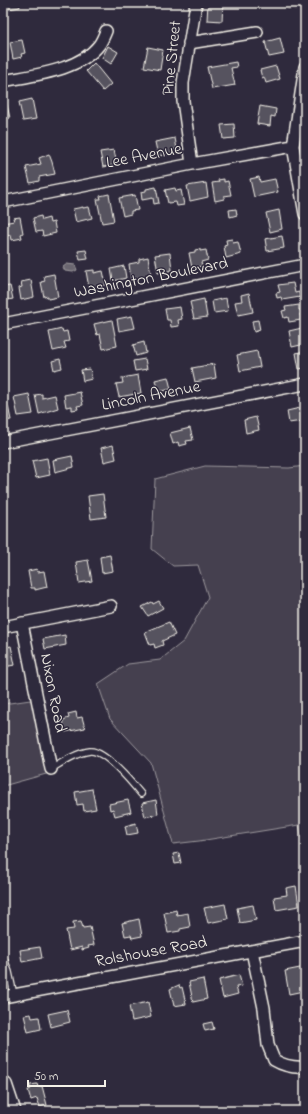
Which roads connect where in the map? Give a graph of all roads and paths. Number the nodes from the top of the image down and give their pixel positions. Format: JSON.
{"nodes":[{"id":1,"x":196,"y":3,"type":"edge"},
{"id":2,"x":106,"y":31,"type":"dead end"},
{"id":3,"x":257,"y":32,"type":"dead end"},
{"id":4,"x":189,"y":43,"type":"junction"},
{"id":5,"x":305,"y":67,"type":"edge"},
{"id":6,"x":3,"y":81,"type":"edge"},
{"id":7,"x":293,"y":146,"type":"junction"},
{"id":8,"x":192,"y":164,"type":"junction"},
{"id":9,"x":3,"y":202,"type":"edge"},
{"id":10,"x":305,"y":214,"type":"edge"},
{"id":11,"x":305,"y":265,"type":"edge"},
{"id":12,"x":3,"y":324,"type":"edge"},
{"id":13,"x":305,"y":384,"type":"edge"},
{"id":14,"x":3,"y":442,"type":"edge"},
{"id":15,"x":111,"y":606,"type":"dead end"},
{"id":16,"x":22,"y":623,"type":"junction"},
{"id":17,"x":3,"y":627,"type":"edge"},
{"id":18,"x":51,"y":769,"type":"joint"},
{"id":19,"x":141,"y":794,"type":"dead end"},
{"id":20,"x":305,"y":941,"type":"edge"},
{"id":21,"x":252,"y":951,"type":"junction"},
{"id":22,"x":3,"y":956,"type":"edge"},
{"id":23,"x":8,"y":996,"type":"edge"},
{"id":24,"x":305,"y":1067,"type":"edge"},
{"id":25,"x":6,"y":1084,"type":"dead end"},
{"id":26,"x":15,"y":1111,"type":"edge"}],
"edges":[{"from":1,"to":4,"type":"street","name":"Pine Street"},
{"from":2,"to":6,"type":"street"},
{"from":3,"to":4,"type":"street"},
{"from":4,"to":8,"type":"street","name":"Pine Street"},
{"from":5,"to":7,"type":"street"},
{"from":7,"to":8,"type":"street","name":"Lee Avenue"},
{"from":7,"to":10,"type":"street"},
{"from":8,"to":9,"type":"street","name":"Lee Avenue"},
{"from":11,"to":12,"type":"street","name":"Washington Boulevard"},
{"from":13,"to":14,"type":"street","name":"Lincoln Avenue"},
{"from":15,"to":16,"type":"street"},
{"from":16,"to":17,"type":"street"},
{"from":16,"to":18,"type":"street","name":"Nixon Road"},
{"from":18,"to":19,"type":"lane"},
{"from":20,"to":21,"type":"street","name":"Rolshouse Road"},
{"from":21,"to":23,"type":"street","name":"Rolshouse Road"},
{"from":21,"to":24,"type":"street"},
{"from":22,"to":23,"type":"lane"},
{"from":25,"to":26,"type":"street"}]}
